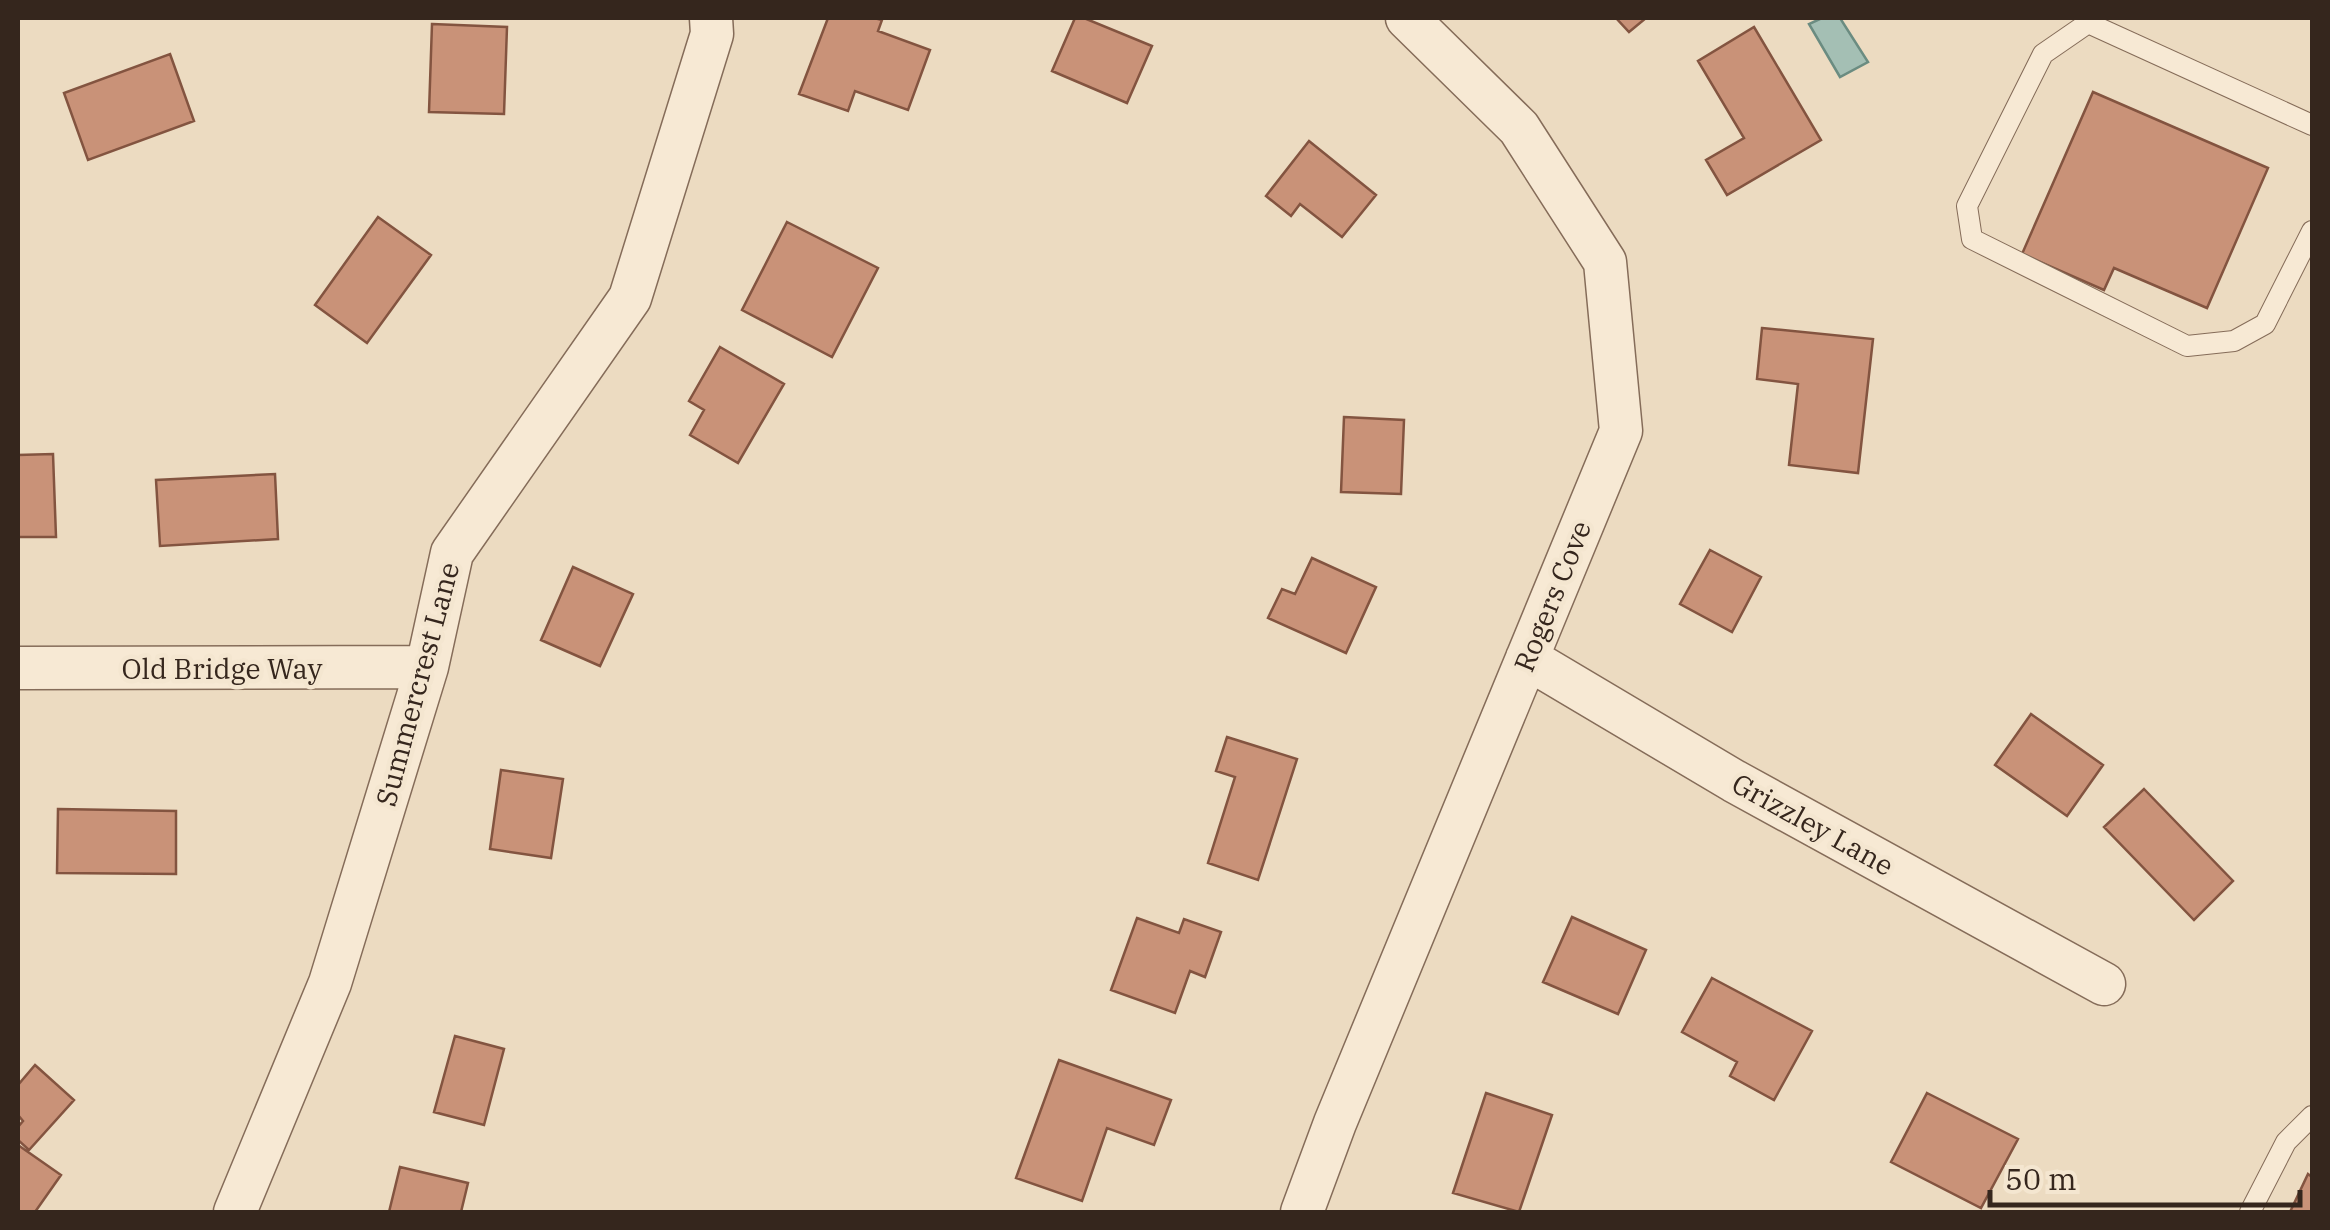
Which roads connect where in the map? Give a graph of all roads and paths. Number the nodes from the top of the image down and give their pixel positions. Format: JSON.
{"nodes":[{"id":1,"x":712,"y":18,"type":"edge"},
{"id":2,"x":1407,"y":18,"type":"edge"},
{"id":3,"x":2090,"y":20,"type":"edge"},
{"id":4,"x":2312,"y":126,"type":"edge"},
{"id":5,"x":2312,"y":230,"type":"edge"},
{"id":6,"x":1527,"y":658,"type":"junction"},
{"id":7,"x":427,"y":667,"type":"junction"},
{"id":8,"x":18,"y":668,"type":"edge"},
{"id":9,"x":2104,"y":984,"type":"dead end"},
{"id":10,"x":2312,"y":1116,"type":"edge"},
{"id":11,"x":235,"y":1212,"type":"edge"},
{"id":12,"x":1302,"y":1212,"type":"edge"},
{"id":13,"x":2250,"y":1212,"type":"edge"}],
"edges":[{"from":1,"to":7,"type":"street","name":"Summercrest Lane"},
{"from":2,"to":6,"type":"street","name":"Rogers Cove"},
{"from":3,"to":4,"type":"lane"},
{"from":3,"to":5,"type":"lane"},
{"from":6,"to":9,"type":"street","name":"Grizzley Lane"},
{"from":6,"to":12,"type":"street","name":"Rogers Cove"},
{"from":7,"to":8,"type":"street","name":"Old Bridge Way"},
{"from":7,"to":11,"type":"street","name":"Summercrest Lane"},
{"from":10,"to":13,"type":"lane"}]}
